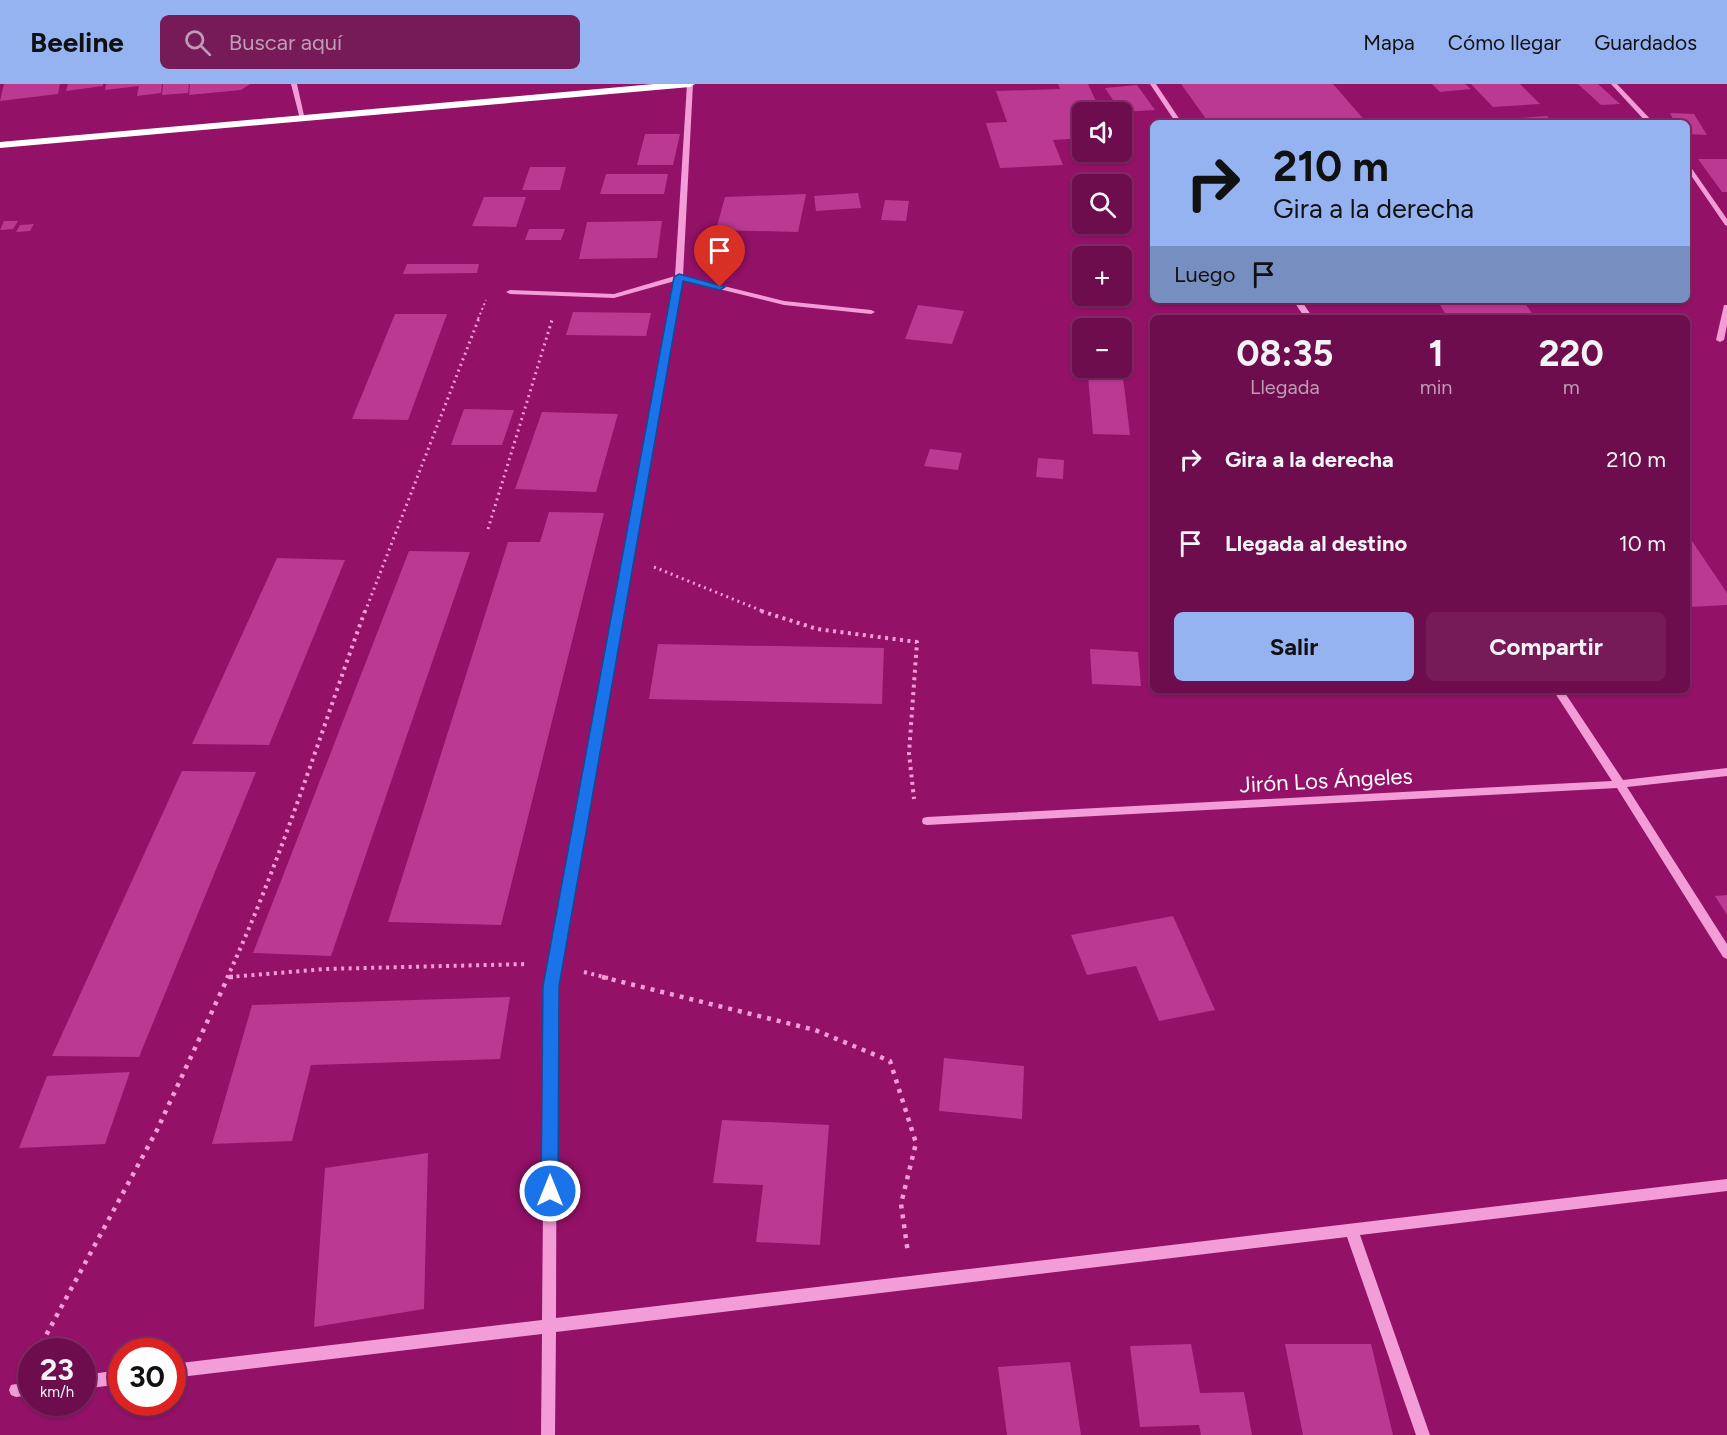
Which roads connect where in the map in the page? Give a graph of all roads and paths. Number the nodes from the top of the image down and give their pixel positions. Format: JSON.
{"nodes":[{"id":1,"x":294,"y":84,"type":"edge"},
{"id":2,"x":690,"y":84,"type":"edge"},
{"id":3,"x":1153,"y":84,"type":"edge"},
{"id":4,"x":1614,"y":84,"type":"edge"},
{"id":5,"x":303,"y":119,"type":"junction"},
{"id":6,"x":1177,"y":120,"type":"edge"},
{"id":7,"x":1649,"y":120,"type":"edge"},
{"id":8,"x":0,"y":145,"type":"edge"},
{"id":9,"x":1690,"y":170,"type":"edge"},
{"id":10,"x":1727,"y":224,"type":"edge"},
{"id":11,"x":679,"y":277,"type":"junction"},
{"id":12,"x":510,"y":292,"type":"joint"},
{"id":13,"x":561,"y":294,"type":"junction"},
{"id":14,"x":1727,"y":307,"type":"edge"},
{"id":15,"x":871,"y":312,"type":"dead end"},
{"id":16,"x":1720,"y":340,"type":"dead end"},
{"id":17,"x":488,"y":529,"type":"dead end"},
{"id":18,"x":628,"y":559,"type":"junction"},
{"id":19,"x":1560,"y":693,"type":"edge"},
{"id":20,"x":1727,"y":772,"type":"edge"},
{"id":21,"x":1620,"y":784,"type":"junction"},
{"id":22,"x":927,"y":820,"type":"joint"},
{"id":23,"x":1727,"y":954,"type":"edge"},
{"id":24,"x":555,"y":964,"type":"junction"},
{"id":25,"x":228,"y":978,"type":"junction"},
{"id":26,"x":1727,"y":1185,"type":"edge"},
{"id":27,"x":1351,"y":1230,"type":"junction"},
{"id":28,"x":912,"y":1283,"type":"junction"},
{"id":29,"x":549,"y":1328,"type":"junction"},
{"id":30,"x":45,"y":1338,"type":"edge"},
{"id":31,"x":186,"y":1369,"type":"edge"},
{"id":32,"x":548,"y":1435,"type":"edge"},
{"id":33,"x":1424,"y":1435,"type":"edge"}],
"edges":[{"from":1,"to":5,"type":"street"},
{"from":2,"to":5,"type":"highway"},
{"from":2,"to":11,"type":"street"},
{"from":3,"to":6,"type":"street"},
{"from":4,"to":7,"type":"street"},
{"from":5,"to":8,"type":"highway"},
{"from":9,"to":10,"type":"street"},
{"from":11,"to":13,"type":"street"},
{"from":11,"to":15,"type":"street"},
{"from":11,"to":18,"type":"street"},
{"from":12,"to":13,"type":"street"},
{"from":12,"to":25,"type":"path"},
{"from":13,"to":17,"type":"path"},
{"from":14,"to":16,"type":"street"},
{"from":18,"to":22,"type":"path"},
{"from":18,"to":24,"type":"street"},
{"from":19,"to":21,"type":"street"},
{"from":20,"to":21,"type":"street","name":"Jirón Los Ángeles"},
{"from":21,"to":22,"type":"street","name":"Jirón Los Ángeles"},
{"from":21,"to":23,"type":"street"},
{"from":24,"to":25,"type":"path"},
{"from":24,"to":28,"type":"path"},
{"from":24,"to":29,"type":"street"},
{"from":25,"to":30,"type":"path"},
{"from":26,"to":27,"type":"street"},
{"from":27,"to":28,"type":"street"},
{"from":27,"to":33,"type":"street"},
{"from":28,"to":29,"type":"street"},
{"from":29,"to":31,"type":"street"},
{"from":29,"to":32,"type":"street"}]}
